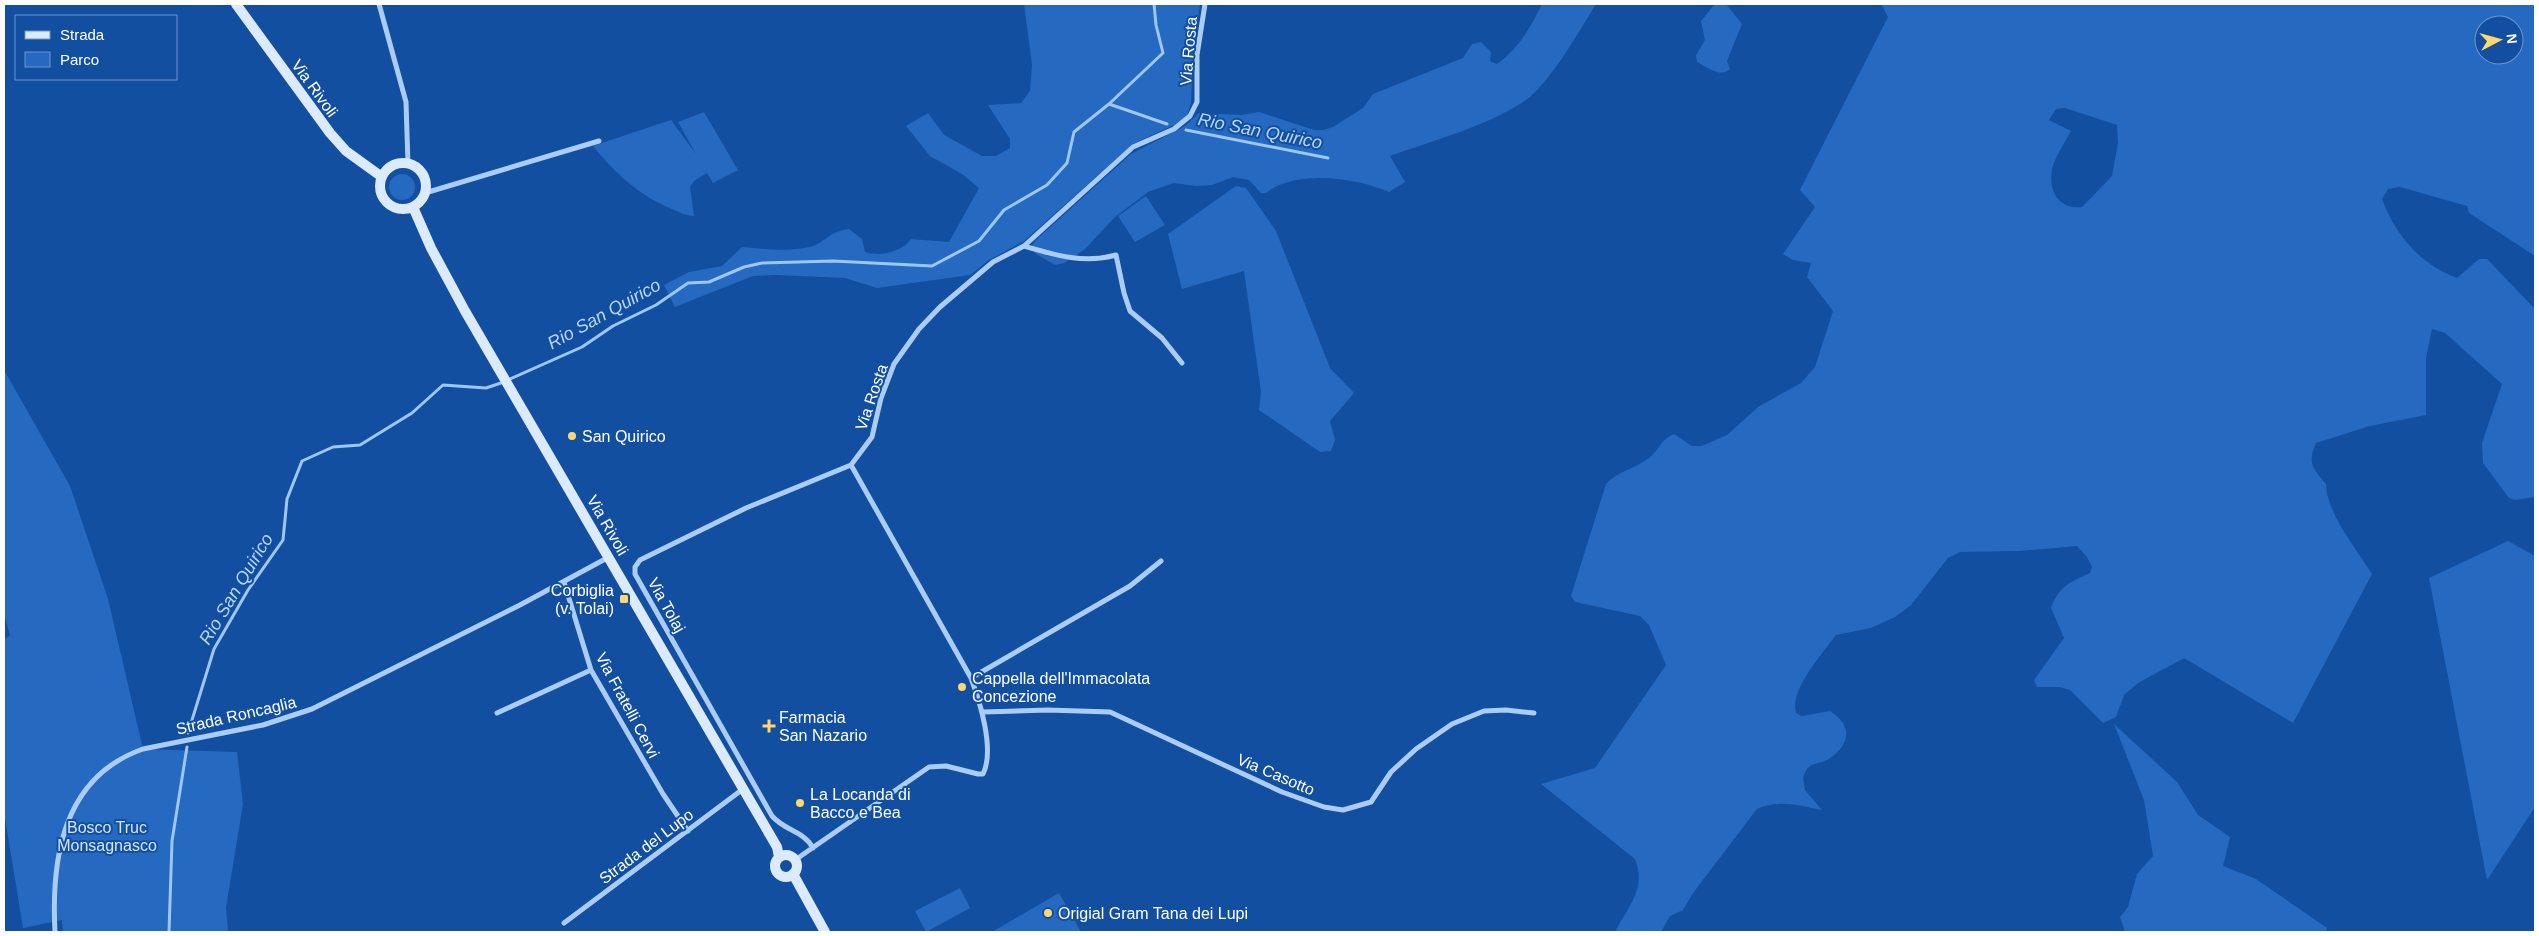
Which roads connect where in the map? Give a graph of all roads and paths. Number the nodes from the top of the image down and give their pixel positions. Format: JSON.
{"nodes":[{"id":1,"x":236,"y":4,"type":"edge"},
{"id":2,"x":379,"y":4,"type":"edge"},
{"id":3,"x":1205,"y":4,"type":"edge"},
{"id":4,"x":599,"y":141,"type":"dead end"},
{"id":5,"x":408,"y":164,"type":"junction"},
{"id":6,"x":382,"y":177,"type":"junction"},
{"id":7,"x":425,"y":193,"type":"junction"},
{"id":8,"x":413,"y":207,"type":"junction"},
{"id":9,"x":1024,"y":246,"type":"junction"},
{"id":10,"x":1182,"y":363,"type":"dead end"},
{"id":11,"x":851,"y":465,"type":"junction"},
{"id":12,"x":609,"y":557,"type":"junction"},
{"id":13,"x":1161,"y":561,"type":"dead end"},
{"id":14,"x":564,"y":582,"type":"junction"},
{"id":15,"x":591,"y":670,"type":"junction"},
{"id":16,"x":971,"y":678,"type":"junction"},
{"id":17,"x":983,"y":712,"type":"junction"},
{"id":18,"x":497,"y":713,"type":"dead end"},
{"id":19,"x":1534,"y":713,"type":"dead end"},
{"id":20,"x":743,"y":788,"type":"junction"},
{"id":21,"x":688,"y":831,"type":"junction"},
{"id":22,"x":813,"y":848,"type":"junction"},
{"id":23,"x":780,"y":857,"type":"junction"},
{"id":24,"x":795,"y":860,"type":"junction"},
{"id":25,"x":793,"y":874,"type":"junction"},
{"id":26,"x":564,"y":923,"type":"dead end"},
{"id":27,"x":55,"y":932,"type":"edge"},
{"id":28,"x":825,"y":932,"type":"edge"}],
"edges":[{"from":1,"to":6,"type":"street","name":"Via Rivoli"},
{"from":2,"to":5,"type":"street"},
{"from":3,"to":9,"type":"street","name":"Via Rosta"},
{"from":4,"to":7,"type":"street"},
{"from":5,"to":6,"type":"street"},
{"from":5,"to":7,"type":"street"},
{"from":6,"to":8,"type":"street"},
{"from":7,"to":8,"type":"street"},
{"from":8,"to":12,"type":"street","name":"Via Rivoli"},
{"from":9,"to":10,"type":"street"},
{"from":9,"to":11,"type":"street","name":"Via Rosta"},
{"from":11,"to":16,"type":"street"},
{"from":11,"to":22,"type":"street","name":"Via Tolaj"},
{"from":12,"to":14,"type":"street","name":"Strada Roncaglia"},
{"from":12,"to":20,"type":"street","name":"Via Rivoli"},
{"from":13,"to":16,"type":"street"},
{"from":14,"to":15,"type":"street","name":"Via Fratelli Cervi"},
{"from":14,"to":27,"type":"street","name":"Strada Roncaglia"},
{"from":15,"to":18,"type":"street"},
{"from":15,"to":21,"type":"street","name":"Via Fratelli Cervi"},
{"from":16,"to":17,"type":"street"},
{"from":17,"to":19,"type":"street","name":"Via Casotto"},
{"from":17,"to":22,"type":"street"},
{"from":20,"to":21,"type":"street","name":"Strada del Lupo"},
{"from":20,"to":23,"type":"street","name":"Via Rivoli"},
{"from":21,"to":26,"type":"street","name":"Strada del Lupo"},
{"from":22,"to":24,"type":"street"},
{"from":23,"to":24,"type":"street"},
{"from":23,"to":25,"type":"street","name":"Via Rivoli"},
{"from":24,"to":25,"type":"street"},
{"from":25,"to":28,"type":"street"}]}
